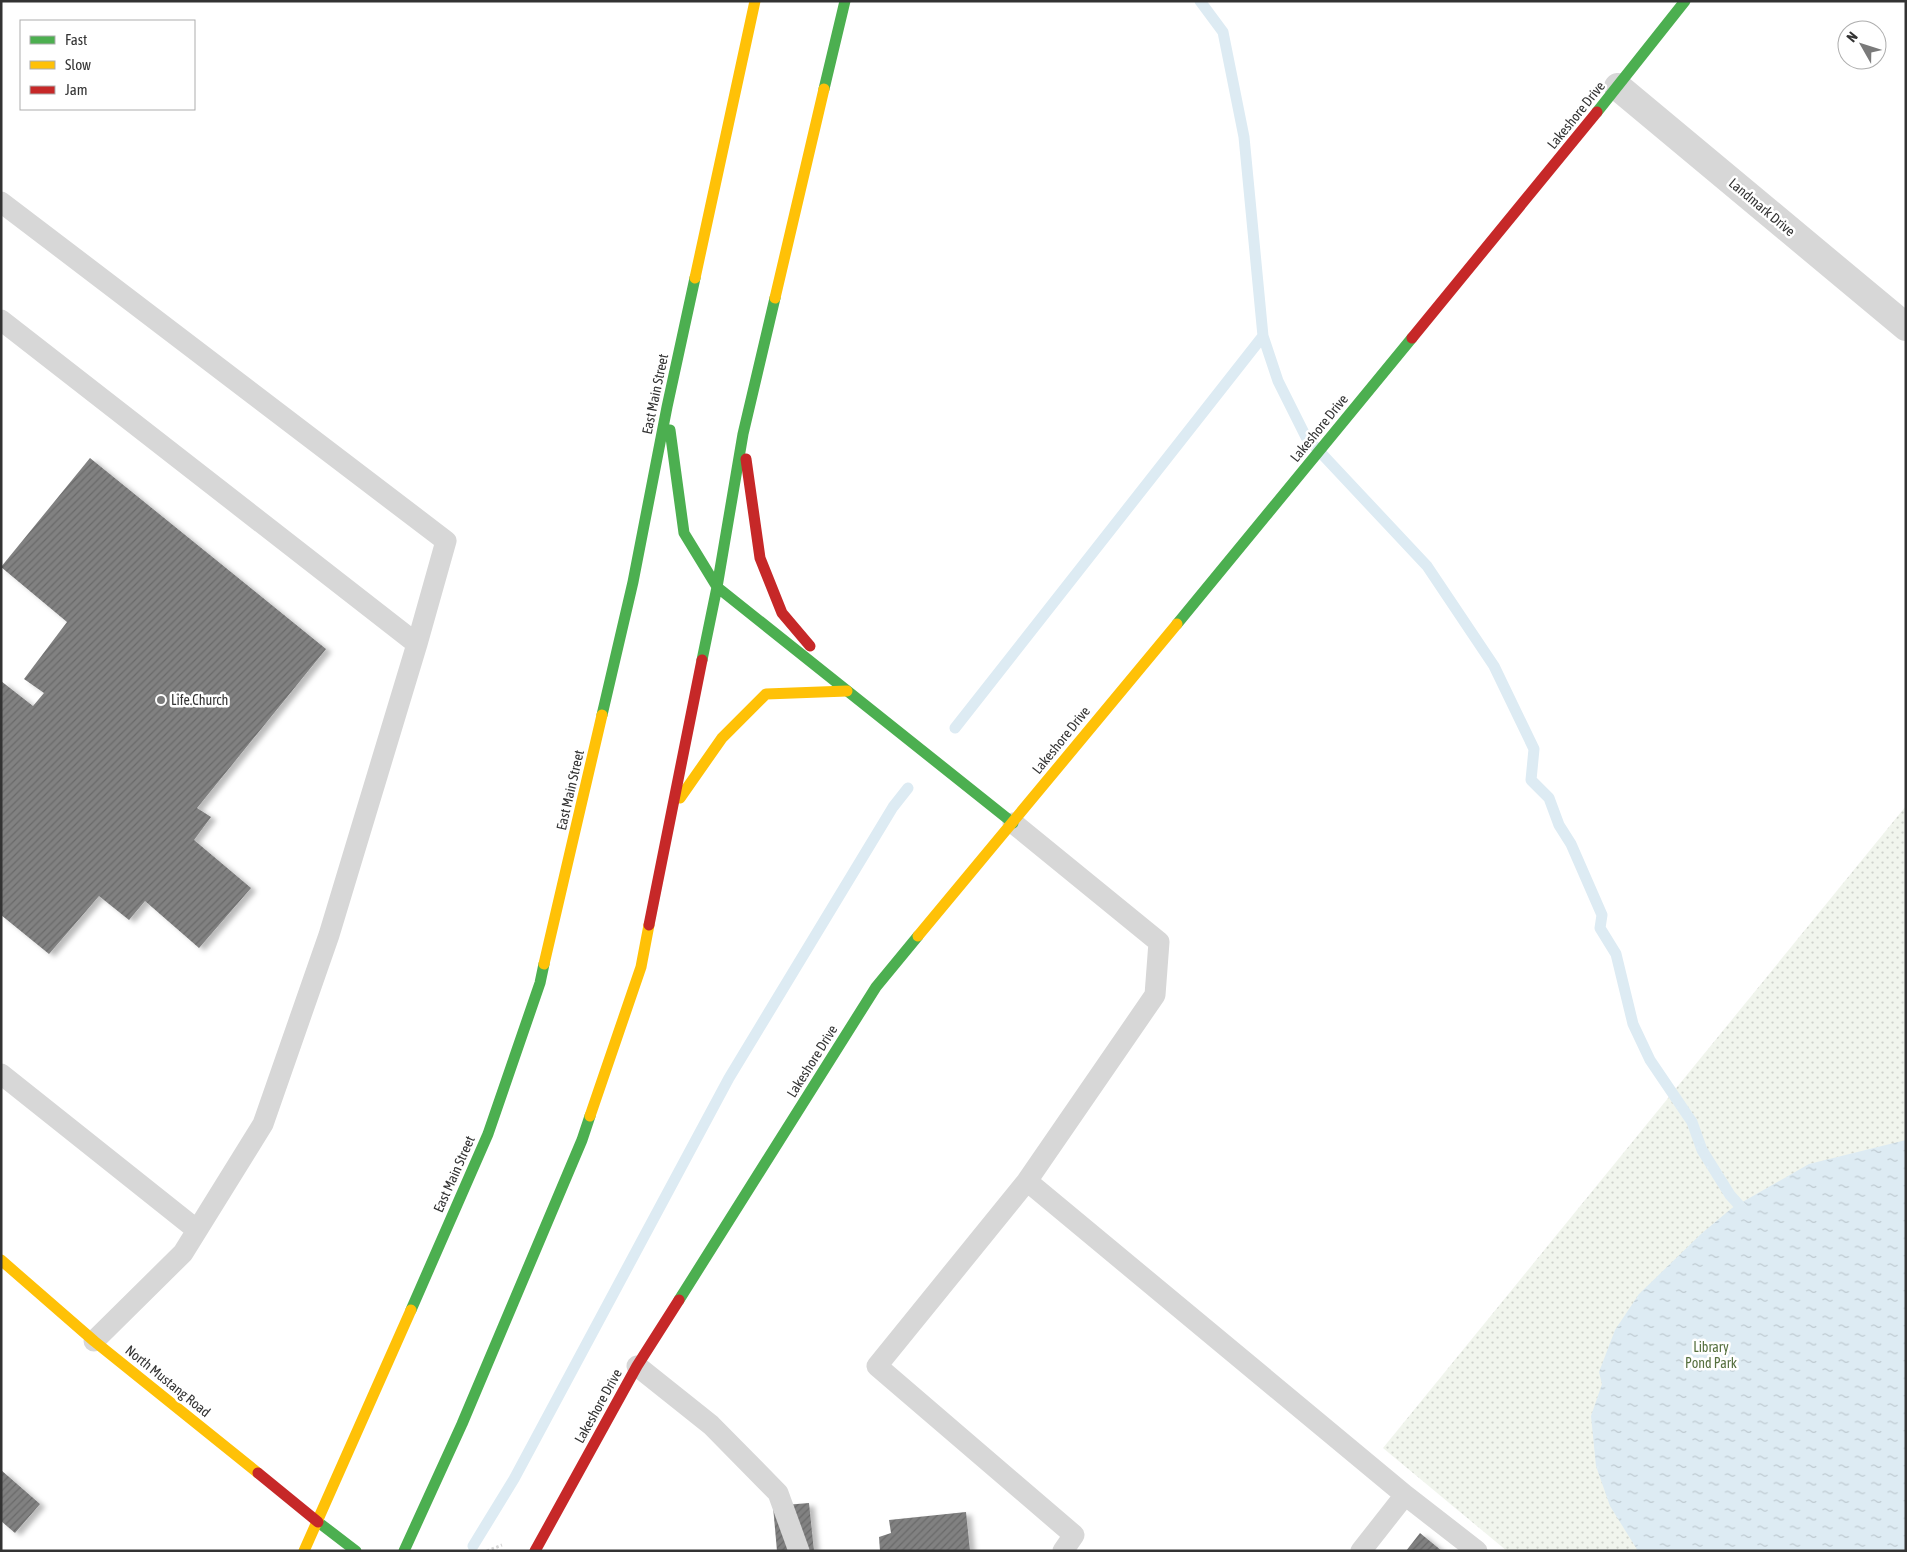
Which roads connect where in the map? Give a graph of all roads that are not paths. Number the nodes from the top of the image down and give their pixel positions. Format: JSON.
{"nodes":[{"id":1,"x":756,"y":1,"type":"edge"},
{"id":2,"x":845,"y":1,"type":"edge"},
{"id":3,"x":1686,"y":1,"type":"edge"},
{"id":4,"x":1618,"y":87,"type":"junction"},
{"id":5,"x":1,"y":202,"type":"edge"},
{"id":6,"x":1,"y":320,"type":"edge"},
{"id":7,"x":1906,"y":327,"type":"edge"},
{"id":8,"x":667,"y":406,"type":"junction"},
{"id":9,"x":743,"y":434,"type":"junction"},
{"id":10,"x":716,"y":587,"type":"junction"},
{"id":11,"x":417,"y":644,"type":"junction"},
{"id":12,"x":848,"y":691,"type":"junction"},
{"id":13,"x":674,"y":807,"type":"junction"},
{"id":14,"x":1013,"y":823,"type":"junction"},
{"id":15,"x":1,"y":1074,"type":"edge"},
{"id":16,"x":1027,"y":1181,"type":"junction"},
{"id":17,"x":197,"y":1230,"type":"junction"},
{"id":18,"x":1,"y":1260,"type":"edge"},
{"id":19,"x":94,"y":1341,"type":"junction"},
{"id":20,"x":637,"y":1366,"type":"junction"},
{"id":21,"x":1405,"y":1495,"type":"junction"},
{"id":22,"x":318,"y":1522,"type":"junction"},
{"id":23,"x":304,"y":1551,"type":"edge"},
{"id":24,"x":356,"y":1551,"type":"edge"},
{"id":25,"x":404,"y":1551,"type":"edge"},
{"id":26,"x":535,"y":1551,"type":"edge"},
{"id":27,"x":798,"y":1551,"type":"edge"},
{"id":28,"x":1063,"y":1551,"type":"edge"},
{"id":29,"x":1361,"y":1551,"type":"edge"},
{"id":30,"x":1477,"y":1551,"type":"edge"}],
"edges":[{"from":1,"to":8,"type":"main road","name":"East Main Street"},
{"from":2,"to":9,"type":"main road"},
{"from":3,"to":4,"type":"main road","name":"Lakeshore Drive"},
{"from":4,"to":7,"type":"street","name":"Landmark Drive"},
{"from":4,"to":14,"type":"main road","name":"Lakeshore Drive"},
{"from":5,"to":11,"type":"lane"},
{"from":6,"to":11,"type":"lane"},
{"from":8,"to":10,"type":"main road"},
{"from":8,"to":22,"type":"main road","name":"East Main Street"},
{"from":9,"to":10,"type":"main road"},
{"from":9,"to":12,"type":"main road"},
{"from":10,"to":12,"type":"main road"},
{"from":10,"to":13,"type":"main road"},
{"from":11,"to":17,"type":"lane"},
{"from":12,"to":13,"type":"main road"},
{"from":12,"to":14,"type":"main road"},
{"from":13,"to":25,"type":"main road"},
{"from":14,"to":16,"type":"lane"},
{"from":14,"to":20,"type":"main road","name":"Lakeshore Drive"},
{"from":15,"to":17,"type":"lane"},
{"from":16,"to":21,"type":"lane"},
{"from":16,"to":28,"type":"lane"},
{"from":17,"to":19,"type":"lane"},
{"from":18,"to":19,"type":"main road","name":"North Mustang Road"},
{"from":19,"to":22,"type":"main road","name":"North Mustang Road"},
{"from":20,"to":26,"type":"main road","name":"Lakeshore Drive"},
{"from":20,"to":27,"type":"lane"},
{"from":21,"to":29,"type":"lane"},
{"from":21,"to":30,"type":"lane"},
{"from":22,"to":23,"type":"main road","name":"East Main Street"},
{"from":22,"to":24,"type":"main road","name":"North Mustang Road"}]}
